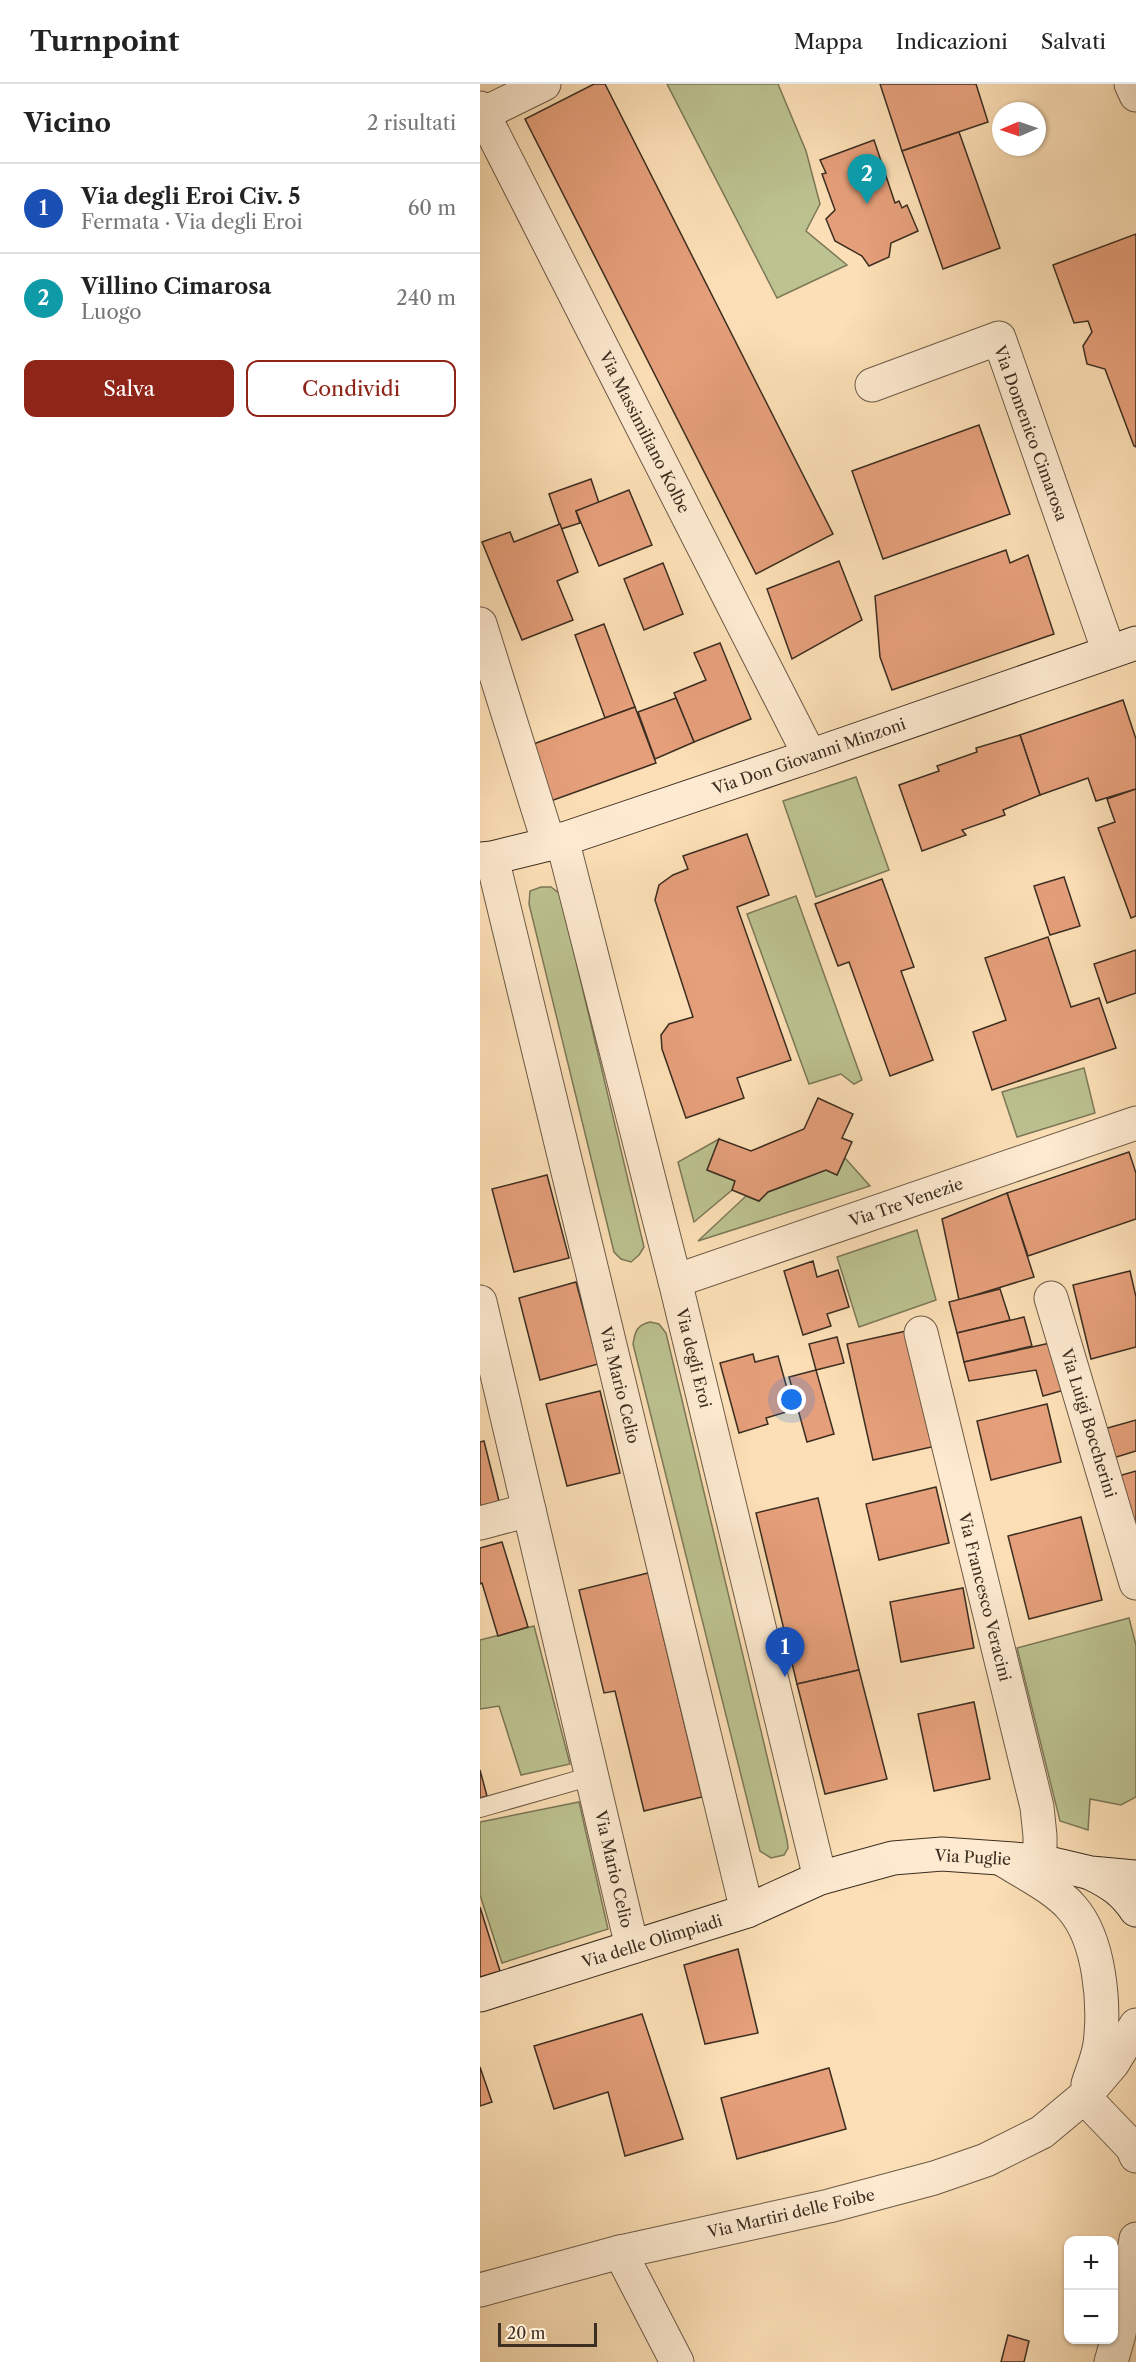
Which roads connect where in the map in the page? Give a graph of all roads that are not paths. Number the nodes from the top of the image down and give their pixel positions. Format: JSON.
{"nodes":[{"id":1,"x":544,"y":84,"type":"edge"},
{"id":2,"x":1131,"y":84,"type":"edge"},
{"id":3,"x":1136,"y":96,"type":"edge"},
{"id":4,"x":482,"y":111,"type":"edge"},
{"id":5,"x":872,"y":385,"type":"dead end"},
{"id":6,"x":480,"y":624,"type":"edge"},
{"id":7,"x":1122,"y":647,"type":"edge"},
{"id":8,"x":810,"y":756,"type":"junction"},
{"id":9,"x":555,"y":841,"type":"junction"},
{"id":10,"x":486,"y":859,"type":"edge"},
{"id":11,"x":1136,"y":1123,"type":"edge"},
{"id":12,"x":675,"y":1281,"type":"junction"},
{"id":13,"x":1051,"y":1298,"type":"dead end"},
{"id":14,"x":480,"y":1302,"type":"edge"},
{"id":15,"x":921,"y":1333,"type":"dead end"},
{"id":16,"x":530,"y":1510,"type":"junction"},
{"id":17,"x":480,"y":1523,"type":"edge"},
{"id":18,"x":1136,"y":1583,"type":"edge"},
{"id":19,"x":592,"y":1776,"type":"junction"},
{"id":20,"x":480,"y":1808,"type":"edge"},
{"id":21,"x":999,"y":1858,"type":"junction"},
{"id":22,"x":1040,"y":1861,"type":"junction"},
{"id":23,"x":1091,"y":1873,"type":"junction"},
{"id":24,"x":1136,"y":1877,"type":"edge"},
{"id":25,"x":820,"y":1878,"type":"junction"},
{"id":26,"x":1136,"y":1910,"type":"edge"},
{"id":27,"x":747,"y":1911,"type":"junction"},
{"id":28,"x":632,"y":1947,"type":"junction"},
{"id":29,"x":480,"y":1995,"type":"edge"},
{"id":30,"x":1136,"y":2025,"type":"edge"},
{"id":31,"x":1084,"y":2097,"type":"junction"},
{"id":32,"x":1136,"y":2157,"type":"edge"},
{"id":33,"x":1136,"y":2239,"type":"edge"},
{"id":34,"x":620,"y":2252,"type":"junction"},
{"id":35,"x":480,"y":2290,"type":"edge"},
{"id":36,"x":677,"y":2362,"type":"edge"},
{"id":37,"x":1111,"y":2362,"type":"edge"}],
"edges":[{"from":1,"to":4,"type":"street"},
{"from":2,"to":3,"type":"street"},
{"from":4,"to":8,"type":"street","name":"Via Massimiliano Kolbe"},
{"from":5,"to":7,"type":"street","name":"Via Domenico Cimarosa"},
{"from":6,"to":9,"type":"street","name":"Via degli Eroi"},
{"from":7,"to":8,"type":"street","name":"Via Don Giovanni Minzoni"},
{"from":8,"to":9,"type":"street","name":"Via Don Giovanni Minzoni"},
{"from":9,"to":10,"type":"street","name":"Via Don Giovanni Minzoni"},
{"from":9,"to":12,"type":"street","name":"Via degli Eroi"},
{"from":10,"to":27,"type":"street","name":"Via Mario Celio"},
{"from":11,"to":12,"type":"street","name":"Via Tre Venezie"},
{"from":12,"to":25,"type":"street","name":"Via degli Eroi"},
{"from":13,"to":18,"type":"street","name":"Via Luigi Boccherini"},
{"from":14,"to":16,"type":"street","name":"Via Mario Celio"},
{"from":15,"to":22,"type":"street","name":"Via Francesco Veracini"},
{"from":16,"to":17,"type":"street"},
{"from":16,"to":19,"type":"street","name":"Via Mario Celio"},
{"from":19,"to":20,"type":"lane"},
{"from":19,"to":28,"type":"street","name":"Via Mario Celio"},
{"from":21,"to":22,"type":"street","name":"Via Puglie"},
{"from":21,"to":25,"type":"street","name":"Via Puglie"},
{"from":21,"to":31,"type":"street"},
{"from":22,"to":23,"type":"street","name":"Via Puglie"},
{"from":23,"to":24,"type":"street","name":"Via Puglie"},
{"from":23,"to":26,"type":"street","name":"Via Puglie"},
{"from":25,"to":27,"type":"street","name":"Via delle Olimpiadi"},
{"from":27,"to":28,"type":"street","name":"Via delle Olimpiadi"},
{"from":28,"to":29,"type":"street","name":"Via delle Olimpiadi"},
{"from":30,"to":31,"type":"street","name":"Via Martiri delle Foibe"},
{"from":31,"to":32,"type":"street"},
{"from":31,"to":34,"type":"street","name":"Via Martiri delle Foibe"},
{"from":33,"to":37,"type":"street"},
{"from":34,"to":35,"type":"street","name":"Via Martiri delle Foibe"},
{"from":34,"to":36,"type":"street"}]}
